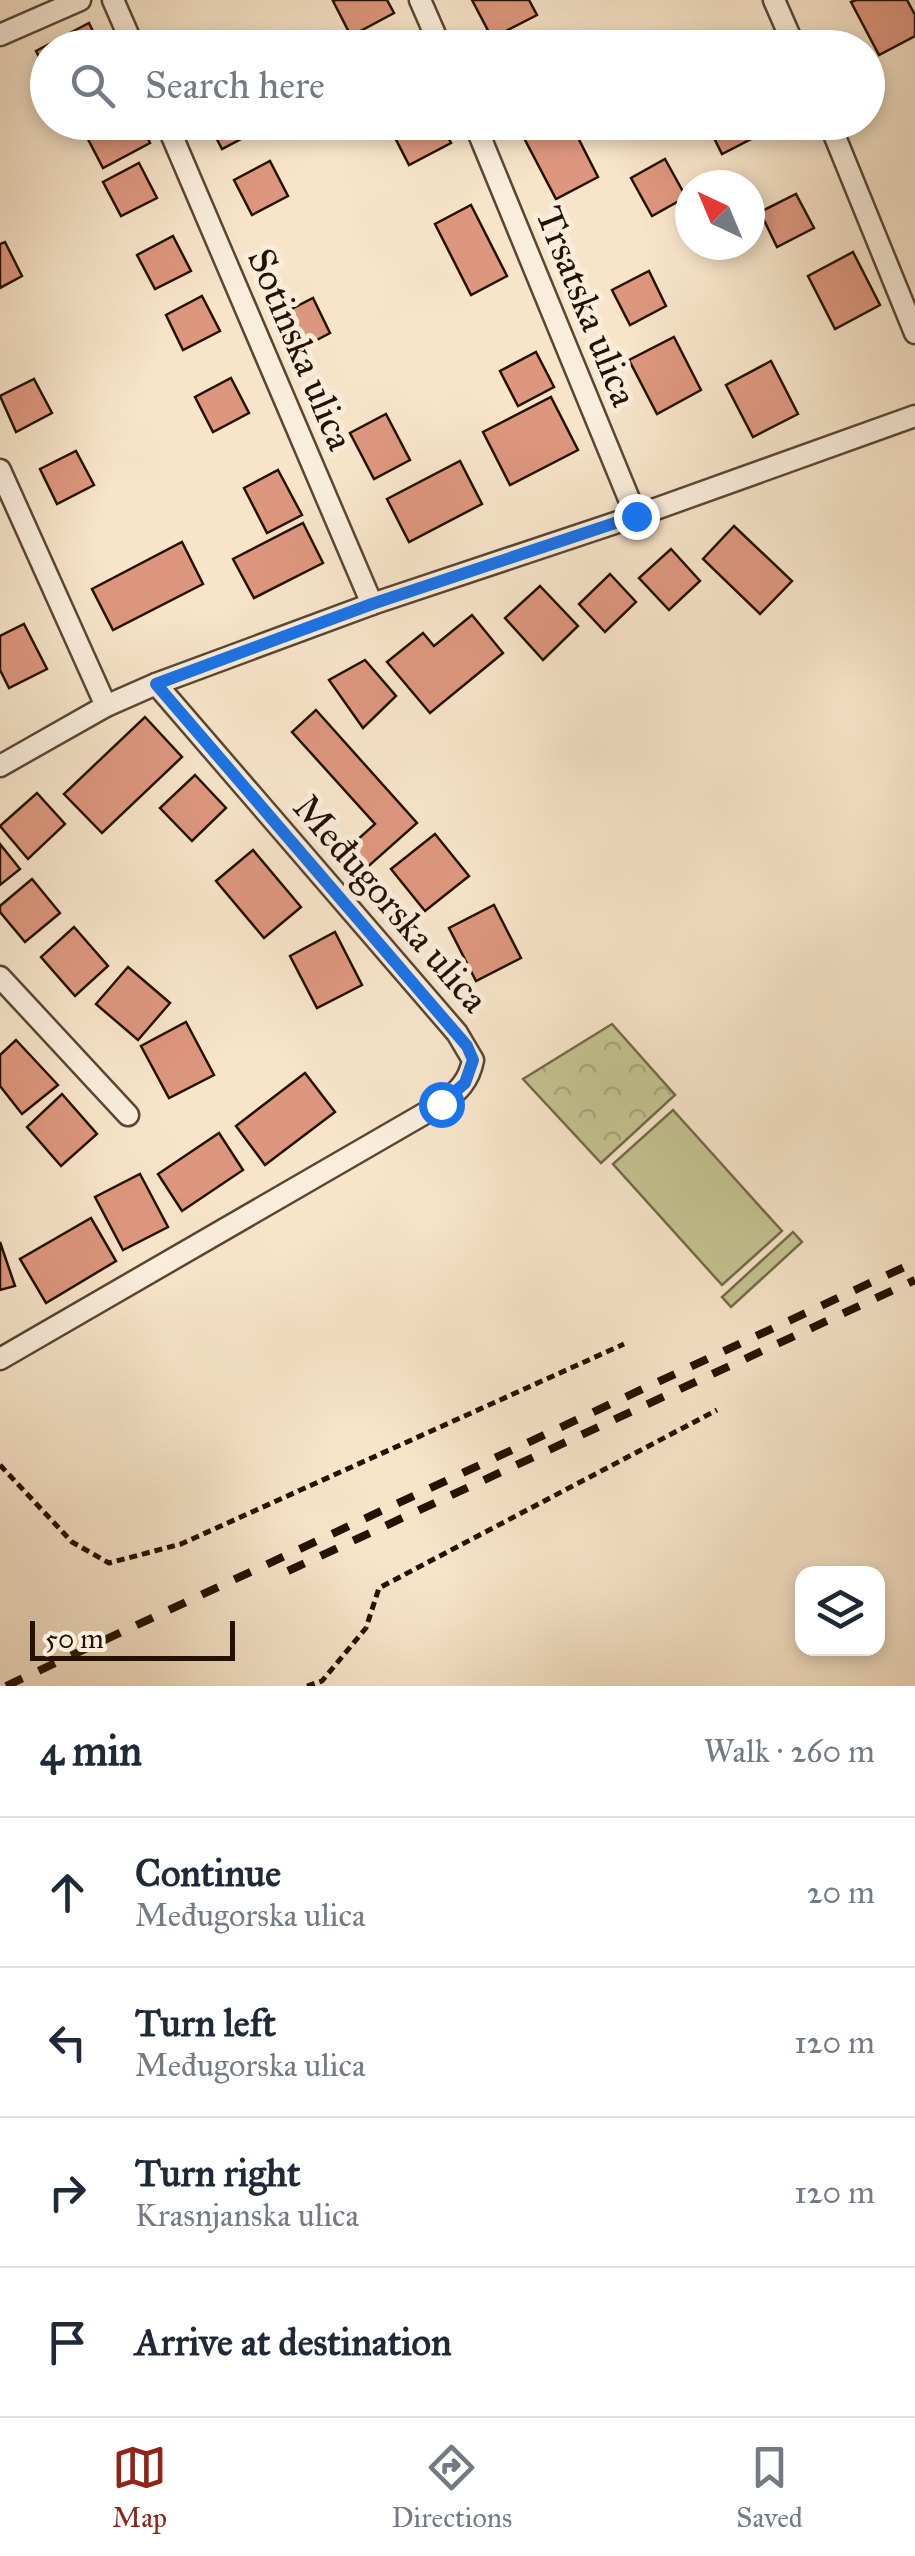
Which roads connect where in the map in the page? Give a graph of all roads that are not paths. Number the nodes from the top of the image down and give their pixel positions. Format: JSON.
{"nodes":[{"id":1,"x":80,"y":0,"type":"edge"},
{"id":2,"x":114,"y":0,"type":"edge"},
{"id":3,"x":420,"y":0,"type":"edge"},
{"id":4,"x":774,"y":0,"type":"edge"},
{"id":5,"x":126,"y":30,"type":"edge"},
{"id":6,"x":433,"y":30,"type":"edge"},
{"id":7,"x":787,"y":30,"type":"edge"},
{"id":8,"x":0,"y":35,"type":"edge"},
{"id":9,"x":174,"y":140,"type":"edge"},
{"id":10,"x":481,"y":140,"type":"edge"},
{"id":11,"x":835,"y":140,"type":"edge"},
{"id":12,"x":915,"y":333,"type":"edge"},
{"id":13,"x":915,"y":416,"type":"edge"},
{"id":14,"x":0,"y":470,"type":"edge"},
{"id":15,"x":636,"y":516,"type":"junction"},
{"id":16,"x":372,"y":604,"type":"junction"},
{"id":17,"x":156,"y":684,"type":"junction"},
{"id":18,"x":106,"y":706,"type":"junction"},
{"id":19,"x":0,"y":766,"type":"edge"},
{"id":20,"x":0,"y":977,"type":"edge"},
{"id":21,"x":128,"y":1115,"type":"dead end"},
{"id":22,"x":0,"y":1359,"type":"edge"}],
"edges":[{"from":1,"to":8,"type":"street"},
{"from":2,"to":5,"type":"street"},
{"from":3,"to":6,"type":"street"},
{"from":4,"to":7,"type":"street"},
{"from":9,"to":16,"type":"street","name":"Sotinska ulica"},
{"from":10,"to":15,"type":"street","name":"Trsatska ulica"},
{"from":11,"to":12,"type":"street"},
{"from":13,"to":15,"type":"street"},
{"from":14,"to":18,"type":"street"},
{"from":15,"to":16,"type":"street"},
{"from":16,"to":17,"type":"street"},
{"from":17,"to":18,"type":"street"},
{"from":17,"to":22,"type":"street","name":"Međugorska ulica"},
{"from":18,"to":19,"type":"street"},
{"from":20,"to":21,"type":"street"}]}
